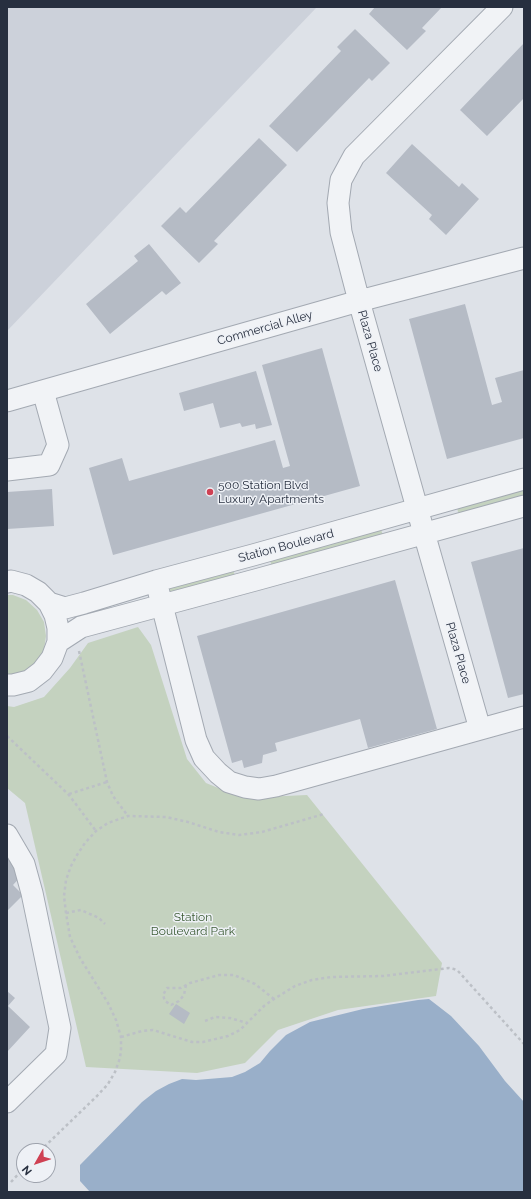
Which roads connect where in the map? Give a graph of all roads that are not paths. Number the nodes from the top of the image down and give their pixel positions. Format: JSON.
{"nodes":[{"id":1,"x":502,"y":7,"type":"edge"},
{"id":2,"x":524,"y":258,"type":"edge"},
{"id":3,"x":359,"y":301,"type":"junction"},
{"id":4,"x":43,"y":391,"type":"junction"},
{"id":5,"x":7,"y":401,"type":"edge"},
{"id":6,"x":7,"y":470,"type":"edge"},
{"id":7,"x":524,"y":479,"type":"edge"},
{"id":8,"x":524,"y":506,"type":"edge"},
{"id":9,"x":417,"y":509,"type":"junction"},
{"id":10,"x":424,"y":533,"type":"junction"},
{"id":11,"x":253,"y":555,"type":"junction"},
{"id":12,"x":259,"y":580,"type":"junction"},
{"id":13,"x":156,"y":581,"type":"junction"},
{"id":14,"x":7,"y":582,"type":"edge"},
{"id":15,"x":49,"y":603,"type":"junction"},
{"id":16,"x":163,"y":606,"type":"junction"},
{"id":17,"x":58,"y":642,"type":"junction"},
{"id":18,"x":7,"y":685,"type":"edge"},
{"id":19,"x":524,"y":717,"type":"edge"},
{"id":20,"x":480,"y":729,"type":"junction"},
{"id":21,"x":7,"y":835,"type":"edge"},
{"id":22,"x":7,"y":1102,"type":"edge"}],
"edges":[{"from":1,"to":3,"type":"street","name":"Plaza Place"},
{"from":2,"to":3,"type":"street","name":"Commercial Alley"},
{"from":3,"to":4,"type":"street","name":"Commercial Alley"},
{"from":3,"to":9,"type":"street","name":"Plaza Place"},
{"from":4,"to":5,"type":"street","name":"Commercial Alley"},
{"from":4,"to":6,"type":"street"},
{"from":7,"to":9,"type":"street","name":"Station Boulevard"},
{"from":8,"to":10,"type":"street","name":"Station Boulevard"},
{"from":9,"to":10,"type":"street","name":"Plaza Place"},
{"from":9,"to":11,"type":"street","name":"Station Boulevard"},
{"from":10,"to":12,"type":"street","name":"Station Boulevard"},
{"from":10,"to":20,"type":"street","name":"Plaza Place"},
{"from":11,"to":12,"type":"street"},
{"from":11,"to":13,"type":"street","name":"Station Boulevard"},
{"from":12,"to":16,"type":"street","name":"Station Boulevard"},
{"from":13,"to":15,"type":"street","name":"Station Boulevard"},
{"from":13,"to":16,"type":"street"},
{"from":14,"to":15,"type":"street"},
{"from":15,"to":17,"type":"street"},
{"from":16,"to":17,"type":"street","name":"Station Boulevard"},
{"from":16,"to":20,"type":"street"},
{"from":17,"to":18,"type":"street"},
{"from":19,"to":20,"type":"street"},
{"from":21,"to":22,"type":"street"}]}
